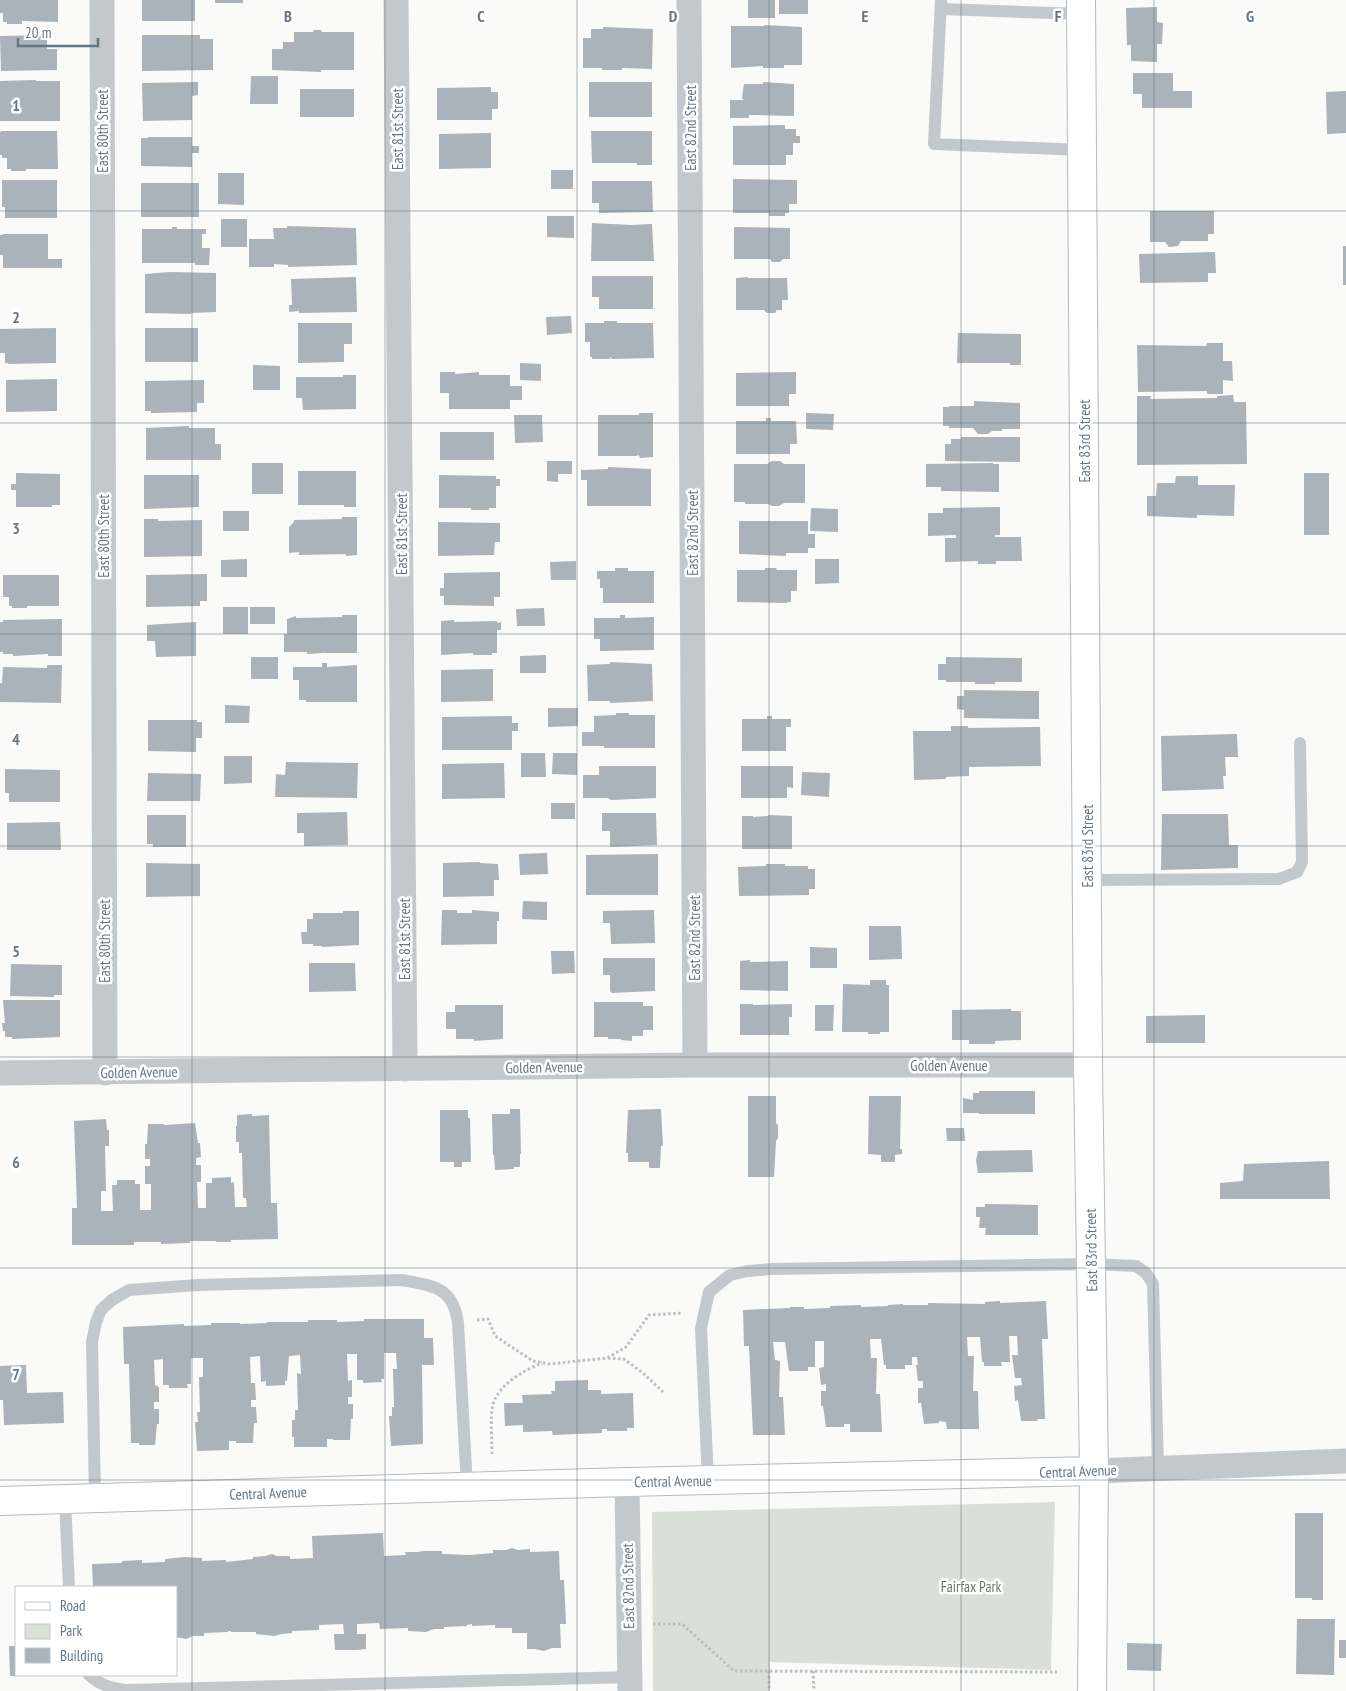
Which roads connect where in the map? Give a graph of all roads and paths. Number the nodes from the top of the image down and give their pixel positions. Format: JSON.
{"nodes":[{"id":1,"x":102,"y":0,"type":"edge"},
{"id":2,"x":396,"y":0,"type":"edge"},
{"id":3,"x":689,"y":0,"type":"edge"},
{"id":4,"x":941,"y":5,"type":"edge"},
{"id":5,"x":1081,"y":7,"type":"edge"},
{"id":6,"x":1082,"y":150,"type":"junction"},
{"id":7,"x":1300,"y":743,"type":"dead end"},
{"id":8,"x":1087,"y":880,"type":"junction"},
{"id":9,"x":695,"y":1065,"type":"junction"},
{"id":10,"x":1088,"y":1065,"type":"junction"},
{"id":11,"x":405,"y":1069,"type":"junction"},
{"id":12,"x":0,"y":1073,"type":"edge"},
{"id":13,"x":105,"y":1073,"type":"junction"},
{"id":14,"x":1091,"y":1264,"type":"junction"},
{"id":15,"x":687,"y":1313,"type":"dead end"},
{"id":16,"x":474,"y":1321,"type":"dead end"},
{"id":17,"x":607,"y":1358,"type":"junction"},
{"id":18,"x":543,"y":1363,"type":"junction"},
{"id":19,"x":662,"y":1392,"type":"dead end"},
{"id":20,"x":492,"y":1454,"type":"dead end"},
{"id":21,"x":1346,"y":1461,"type":"edge"},
{"id":22,"x":1158,"y":1468,"type":"junction"},
{"id":23,"x":1094,"y":1471,"type":"junction"},
{"id":24,"x":708,"y":1480,"type":"junction"},
{"id":25,"x":627,"y":1482,"type":"junction"},
{"id":26,"x":467,"y":1487,"type":"junction"},
{"id":27,"x":95,"y":1498,"type":"junction"},
{"id":28,"x":65,"y":1499,"type":"junction"},
{"id":29,"x":0,"y":1501,"type":"edge"},
{"id":30,"x":69,"y":1586,"type":"edge"},
{"id":31,"x":650,"y":1624,"type":"dead end"},
{"id":32,"x":769,"y":1671,"type":"junction"},
{"id":33,"x":813,"y":1671,"type":"junction"},
{"id":34,"x":1057,"y":1672,"type":"dead end"},
{"id":35,"x":90,"y":1676,"type":"edge"},
{"id":36,"x":630,"y":1684,"type":"edge"},
{"id":37,"x":769,"y":1691,"type":"edge"},
{"id":38,"x":814,"y":1691,"type":"edge"},
{"id":39,"x":1092,"y":1691,"type":"edge"}],
"edges":[{"from":1,"to":13,"type":"street","name":"East 80th Street"},
{"from":2,"to":11,"type":"street","name":"East 81st Street"},
{"from":3,"to":9,"type":"street","name":"East 82nd Street"},
{"from":4,"to":5,"type":"lane"},
{"from":4,"to":6,"type":"lane"},
{"from":5,"to":6,"type":"street","name":"East 83rd Street"},
{"from":6,"to":8,"type":"street","name":"East 83rd Street"},
{"from":7,"to":8,"type":"lane"},
{"from":8,"to":10,"type":"street","name":"East 83rd Street"},
{"from":9,"to":10,"type":"street","name":"Golden Avenue"},
{"from":9,"to":11,"type":"street","name":"Golden Avenue"},
{"from":10,"to":14,"type":"street","name":"East 83rd Street"},
{"from":11,"to":13,"type":"street","name":"Golden Avenue"},
{"from":12,"to":13,"type":"street","name":"Golden Avenue"},
{"from":14,"to":22,"type":"lane"},
{"from":14,"to":23,"type":"street","name":"East 83rd Street"},
{"from":14,"to":24,"type":"lane"},
{"from":15,"to":17,"type":"path"},
{"from":16,"to":18,"type":"path"},
{"from":17,"to":18,"type":"path"},
{"from":17,"to":19,"type":"path"},
{"from":18,"to":20,"type":"path"},
{"from":21,"to":22,"type":"street","name":"Central Avenue"},
{"from":22,"to":23,"type":"street","name":"Central Avenue"},
{"from":23,"to":24,"type":"street","name":"Central Avenue"},
{"from":23,"to":39,"type":"street","name":"East 83rd Street"},
{"from":24,"to":25,"type":"street","name":"Central Avenue"},
{"from":25,"to":26,"type":"street","name":"Central Avenue"},
{"from":25,"to":36,"type":"street","name":"East 82nd Street"},
{"from":26,"to":27,"type":"street","name":"Central Avenue"},
{"from":26,"to":27,"type":"lane"},
{"from":27,"to":28,"type":"street","name":"Central Avenue"},
{"from":28,"to":29,"type":"street","name":"Central Avenue"},
{"from":28,"to":30,"type":"lane"},
{"from":31,"to":32,"type":"path"},
{"from":32,"to":33,"type":"path"},
{"from":32,"to":37,"type":"path"},
{"from":33,"to":34,"type":"path"},
{"from":33,"to":38,"type":"path"},
{"from":35,"to":36,"type":"lane"}]}
